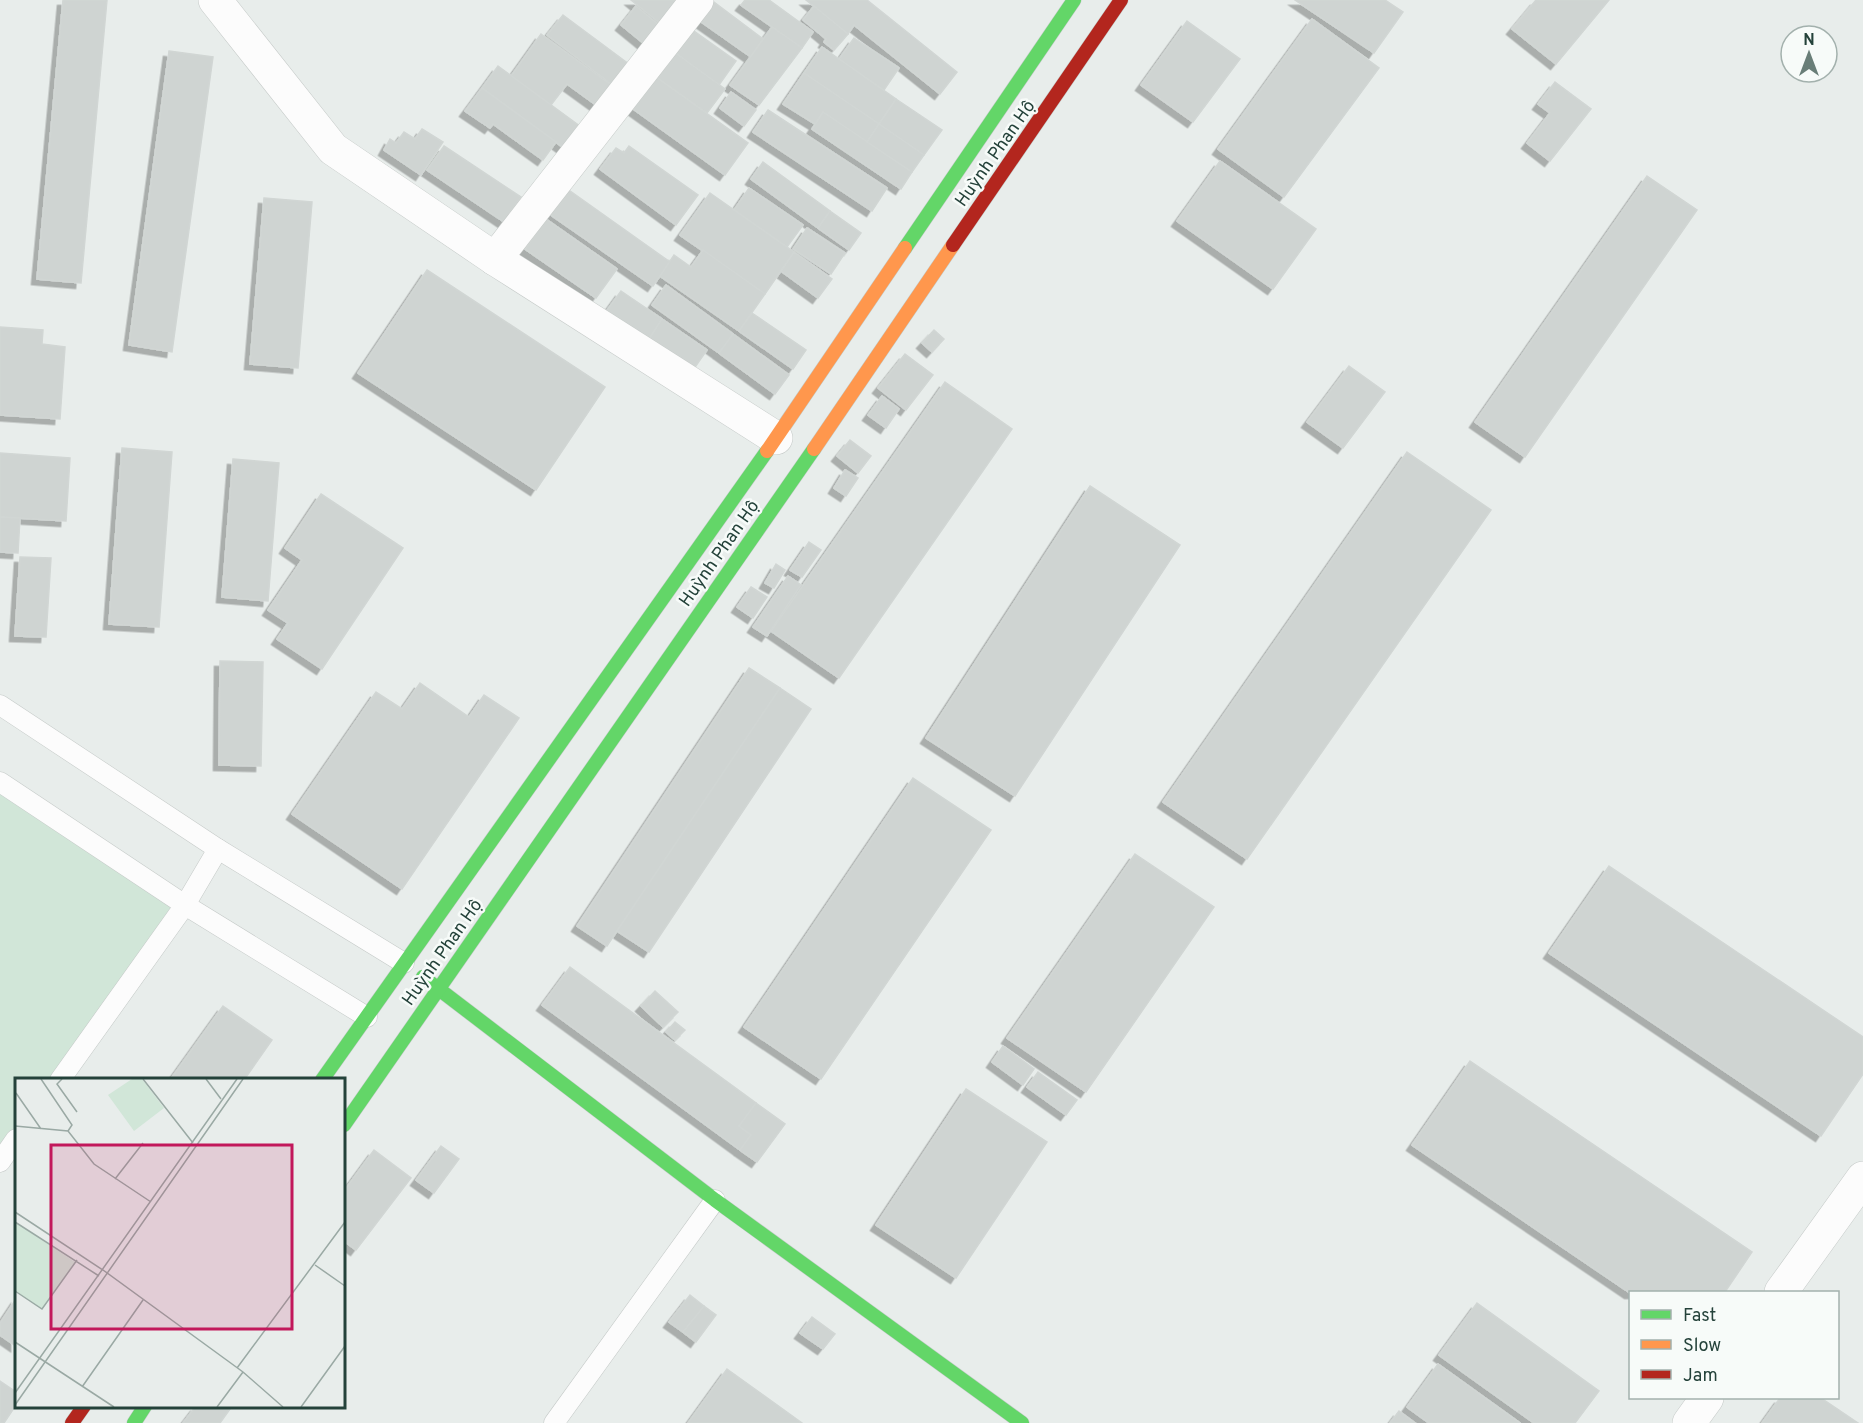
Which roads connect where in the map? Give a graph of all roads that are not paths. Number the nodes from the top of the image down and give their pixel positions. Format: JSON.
{"nodes":[{"id":1,"x":215,"y":0,"type":"edge"},
{"id":2,"x":697,"y":0,"type":"edge"},
{"id":3,"x":1074,"y":0,"type":"edge"},
{"id":4,"x":1121,"y":0,"type":"edge"},
{"id":5,"x":495,"y":259,"type":"junction"},
{"id":6,"x":776,"y":438,"type":"junction"},
{"id":7,"x":0,"y":705,"type":"edge"},
{"id":8,"x":0,"y":782,"type":"edge"},
{"id":9,"x":218,"y":849,"type":"junction"},
{"id":10,"x":185,"y":905,"type":"junction"},
{"id":11,"x":405,"y":963,"type":"junction"},
{"id":12,"x":439,"y":990,"type":"junction"},
{"id":13,"x":368,"y":1017,"type":"junction"},
{"id":14,"x":61,"y":1078,"type":"edge"},
{"id":15,"x":323,"y":1078,"type":"edge"},
{"id":16,"x":345,"y":1124,"type":"edge"},
{"id":17,"x":15,"y":1140,"type":"edge"},
{"id":18,"x":0,"y":1162,"type":"edge"},
{"id":19,"x":1863,"y":1178,"type":"edge"},
{"id":20,"x":715,"y":1200,"type":"junction"},
{"id":21,"x":1782,"y":1291,"type":"edge"},
{"id":22,"x":1706,"y":1399,"type":"edge"},
{"id":23,"x":83,"y":1408,"type":"edge"},
{"id":24,"x":144,"y":1408,"type":"edge"},
{"id":25,"x":72,"y":1423,"type":"edge"},
{"id":26,"x":134,"y":1423,"type":"edge"},
{"id":27,"x":554,"y":1423,"type":"edge"},
{"id":28,"x":1022,"y":1423,"type":"edge"},
{"id":29,"x":1689,"y":1423,"type":"edge"}],
"edges":[{"from":1,"to":5,"type":"street"},
{"from":2,"to":5,"type":"street"},
{"from":3,"to":6,"type":"street","name":"Huỳnh Phan Hộ"},
{"from":4,"to":12,"type":"street","name":"Huỳnh Phan Hộ"},
{"from":5,"to":6,"type":"street"},
{"from":6,"to":11,"type":"street","name":"Huỳnh Phan Hộ"},
{"from":7,"to":9,"type":"lane"},
{"from":8,"to":10,"type":"lane"},
{"from":9,"to":10,"type":"lane"},
{"from":9,"to":11,"type":"lane"},
{"from":10,"to":13,"type":"lane"},
{"from":10,"to":14,"type":"lane"},
{"from":11,"to":12,"type":"street"},
{"from":11,"to":13,"type":"street","name":"Huỳnh Phan Hộ"},
{"from":12,"to":16,"type":"street","name":"Huỳnh Phan Hộ"},
{"from":12,"to":20,"type":"street"},
{"from":13,"to":15,"type":"street","name":"Huỳnh Phan Hộ"},
{"from":17,"to":18,"type":"lane"},
{"from":19,"to":21,"type":"street"},
{"from":20,"to":27,"type":"lane"},
{"from":20,"to":28,"type":"street"},
{"from":22,"to":29,"type":"street"},
{"from":23,"to":25,"type":"street"},
{"from":24,"to":26,"type":"street"}]}
